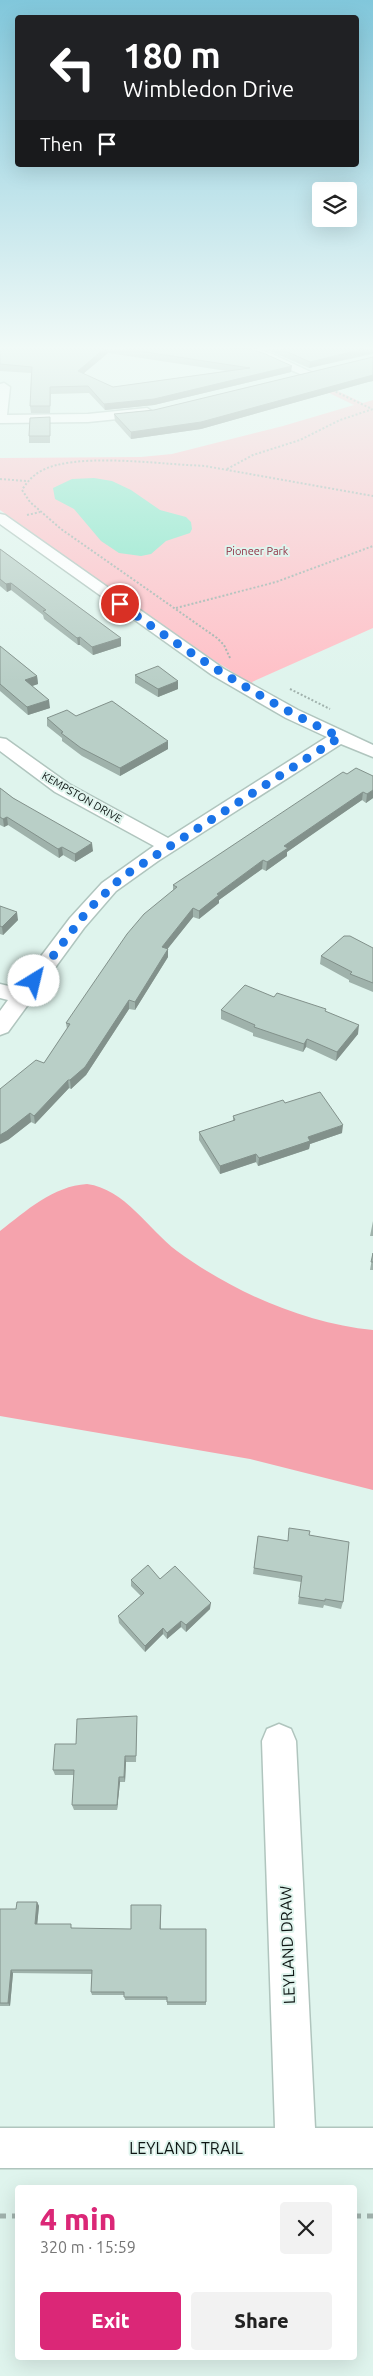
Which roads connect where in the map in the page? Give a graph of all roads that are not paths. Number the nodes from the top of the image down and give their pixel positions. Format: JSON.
{"nodes":[{"id":1,"x":3,"y":523,"type":"edge"},
{"id":2,"x":340,"y":737,"type":"junction"},
{"id":3,"x":0,"y":742,"type":"edge"},
{"id":4,"x":373,"y":752,"type":"edge"},
{"id":5,"x":168,"y":846,"type":"junction"},
{"id":6,"x":0,"y":991,"type":"edge"},
{"id":7,"x":22,"y":997,"type":"junction"},
{"id":8,"x":0,"y":1027,"type":"edge"},
{"id":9,"x":279,"y":1741,"type":"dead end"},
{"id":10,"x":0,"y":2148,"type":"edge"},
{"id":11,"x":296,"y":2148,"type":"junction"},
{"id":12,"x":373,"y":2148,"type":"edge"}],
"edges":[{"from":1,"to":2,"type":"street"},
{"from":2,"to":4,"type":"street"},
{"from":2,"to":5,"type":"street"},
{"from":3,"to":5,"type":"street","name":"KEMPSTON DRIVE"},
{"from":5,"to":7,"type":"street"},
{"from":6,"to":7,"type":"street"},
{"from":7,"to":8,"type":"street"},
{"from":9,"to":11,"type":"street","name":"LEYLAND DRAW"},
{"from":10,"to":11,"type":"street","name":"LEYLAND TRAIL"},
{"from":11,"to":12,"type":"street","name":"LEYLAND TRAIL"}]}
